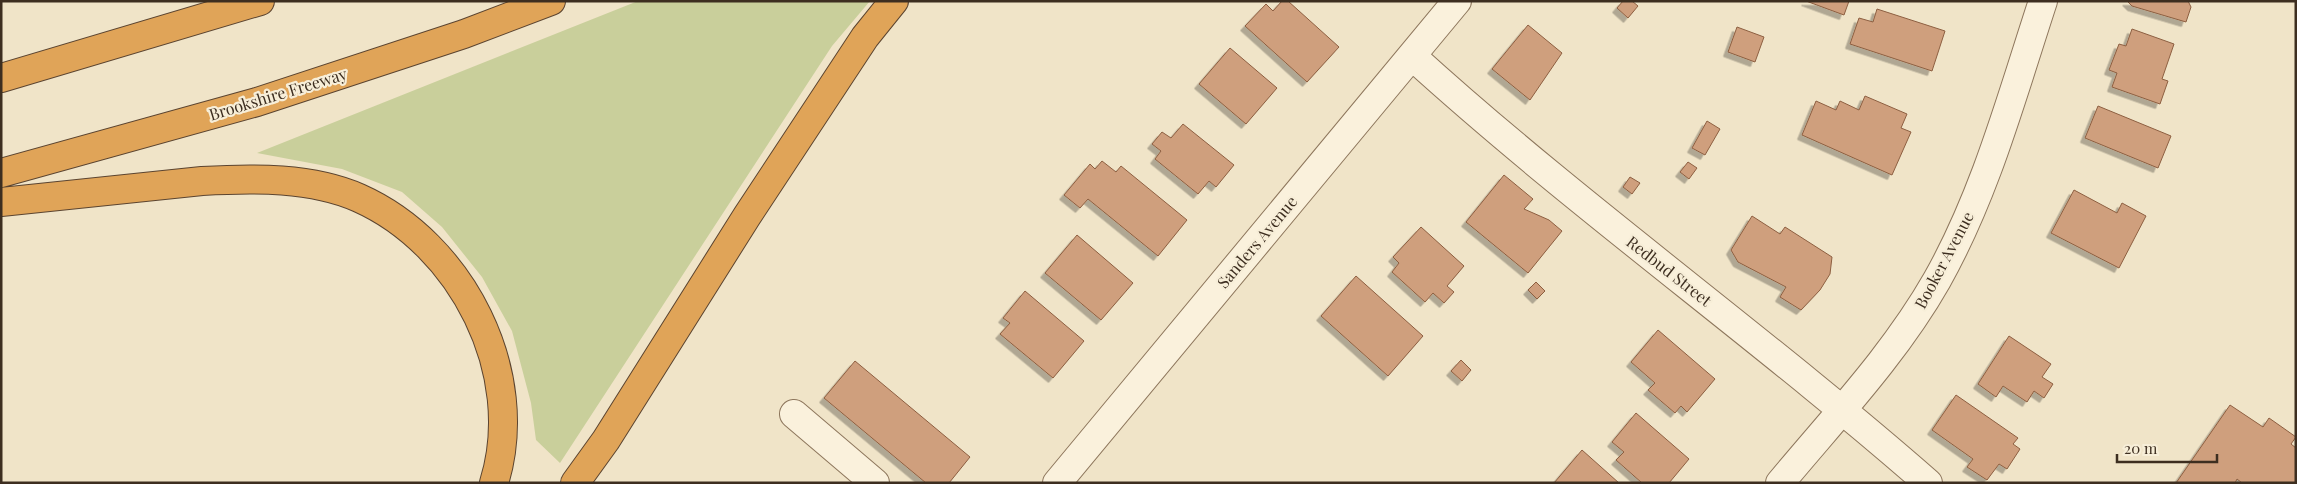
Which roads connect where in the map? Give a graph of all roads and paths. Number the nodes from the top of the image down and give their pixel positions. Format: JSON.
{"nodes":[{"id":1,"x":260,"y":1,"type":"edge"},
{"id":2,"x":551,"y":1,"type":"edge"},
{"id":3,"x":894,"y":1,"type":"edge"},
{"id":4,"x":1457,"y":1,"type":"edge"},
{"id":5,"x":2043,"y":1,"type":"edge"},
{"id":6,"x":1412,"y":56,"type":"junction"},
{"id":7,"x":1,"y":78,"type":"edge"},
{"id":8,"x":1,"y":173,"type":"edge"},
{"id":9,"x":1,"y":202,"type":"edge"},
{"id":10,"x":1842,"y":408,"type":"junction"},
{"id":11,"x":794,"y":414,"type":"dead end"},
{"id":12,"x":494,"y":483,"type":"edge"},
{"id":13,"x":575,"y":483,"type":"edge"},
{"id":14,"x":875,"y":483,"type":"edge"},
{"id":15,"x":1057,"y":483,"type":"edge"},
{"id":16,"x":1780,"y":483,"type":"edge"},
{"id":17,"x":1928,"y":483,"type":"edge"}],
"edges":[{"from":1,"to":7,"type":"highway"},
{"from":2,"to":8,"type":"highway","name":"Brookshire Freeway"},
{"from":3,"to":13,"type":"highway"},
{"from":4,"to":6,"type":"street","name":"Sanders Avenue"},
{"from":5,"to":10,"type":"street","name":"Booker Avenue"},
{"from":6,"to":10,"type":"street","name":"Redbud Street"},
{"from":6,"to":15,"type":"street","name":"Sanders Avenue"},
{"from":9,"to":12,"type":"highway"},
{"from":10,"to":16,"type":"street","name":"Booker Avenue"},
{"from":10,"to":17,"type":"street","name":"Redbud Street"},
{"from":11,"to":14,"type":"street"}]}
